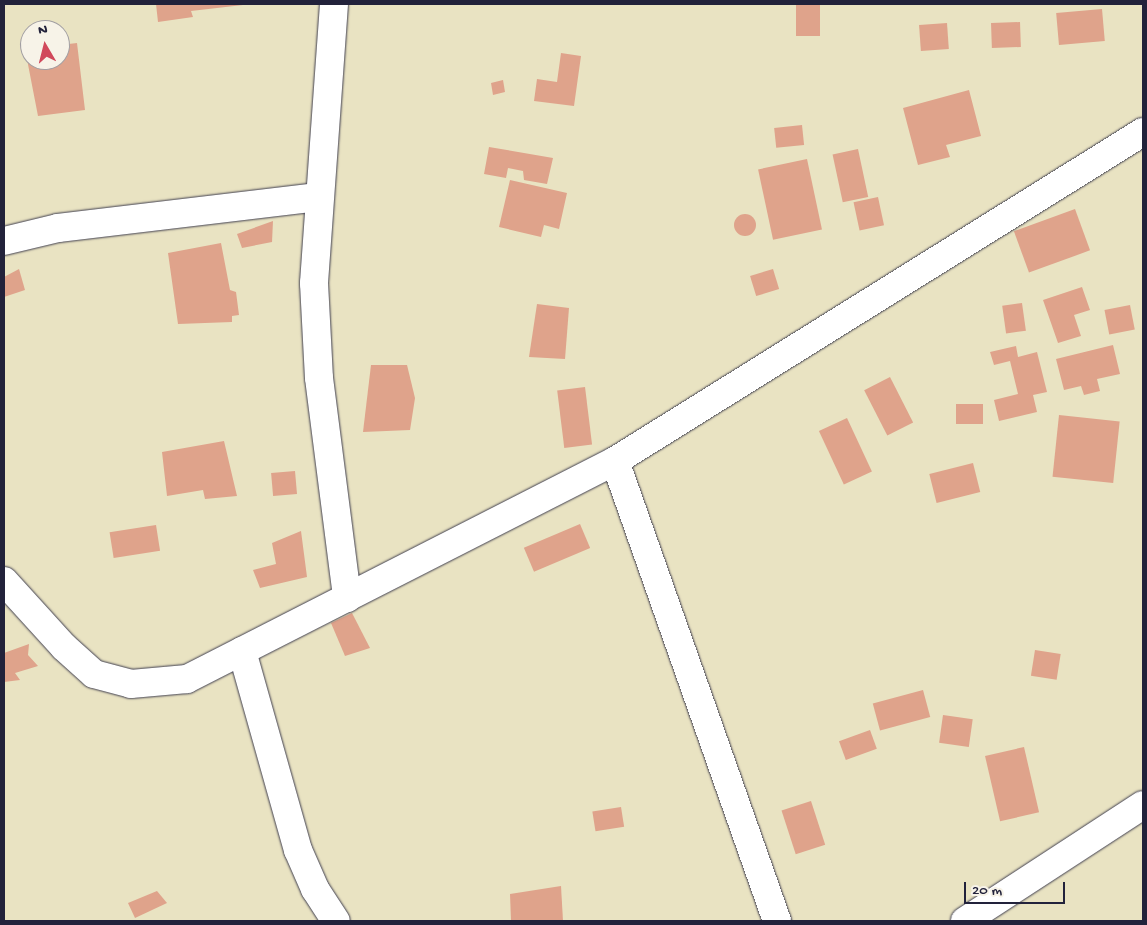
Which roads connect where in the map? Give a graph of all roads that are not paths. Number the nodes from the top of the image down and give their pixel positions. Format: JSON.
{"nodes":[{"id":1,"x":334,"y":4,"type":"edge"},
{"id":2,"x":1143,"y":132,"type":"edge"},
{"id":3,"x":318,"y":197,"type":"junction"},
{"id":4,"x":4,"y":241,"type":"edge"},
{"id":5,"x":616,"y":461,"type":"junction"},
{"id":6,"x":4,"y":581,"type":"edge"},
{"id":7,"x":347,"y":598,"type":"junction"},
{"id":8,"x":242,"y":651,"type":"junction"},
{"id":9,"x":1143,"y":804,"type":"edge"},
{"id":10,"x":336,"y":921,"type":"edge"},
{"id":11,"x":777,"y":921,"type":"edge"},
{"id":12,"x":965,"y":921,"type":"edge"}],
"edges":[{"from":1,"to":3,"type":"street"},
{"from":2,"to":5,"type":"street"},
{"from":3,"to":4,"type":"street"},
{"from":3,"to":7,"type":"street"},
{"from":5,"to":7,"type":"street"},
{"from":5,"to":11,"type":"street"},
{"from":6,"to":8,"type":"street"},
{"from":7,"to":8,"type":"street"},
{"from":8,"to":10,"type":"street"},
{"from":9,"to":12,"type":"street"}]}
